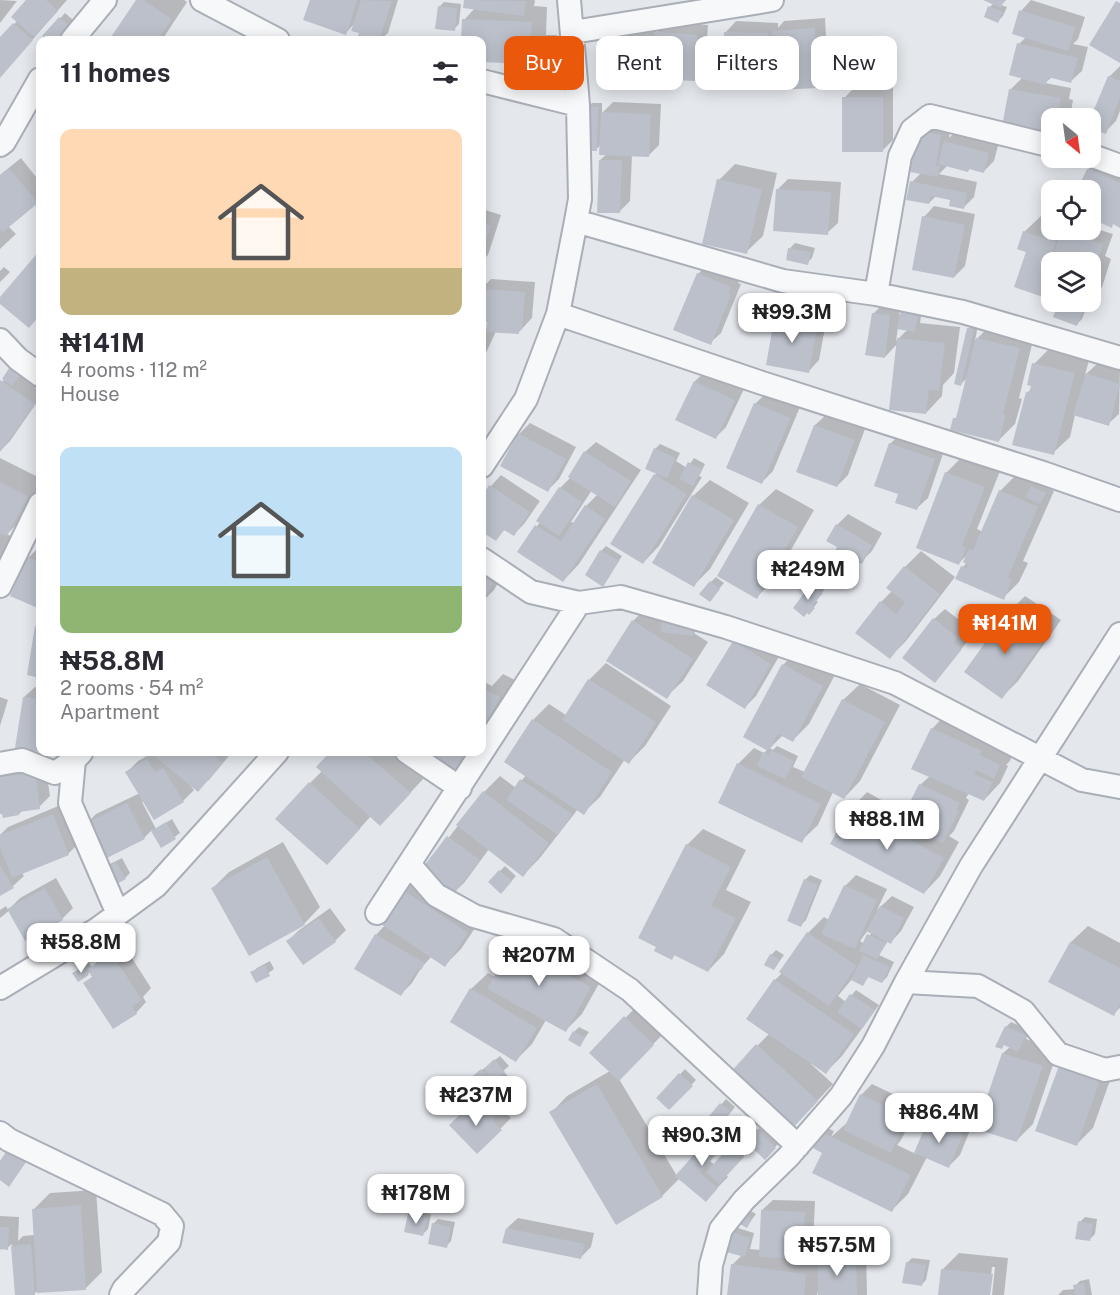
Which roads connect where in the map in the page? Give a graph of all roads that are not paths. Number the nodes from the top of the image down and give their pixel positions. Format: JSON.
{"nodes":[{"id":1,"x":105,"y":0,"type":"edge"},
{"id":2,"x":202,"y":0,"type":"edge"},
{"id":3,"x":569,"y":0,"type":"edge"},
{"id":4,"x":772,"y":0,"type":"edge"},
{"id":5,"x":573,"y":32,"type":"junction"},
{"id":6,"x":75,"y":36,"type":"edge"},
{"id":7,"x":270,"y":36,"type":"edge"},
{"id":8,"x":486,"y":82,"type":"edge"},
{"id":9,"x":36,"y":86,"type":"edge"},
{"id":10,"x":578,"y":105,"type":"junction"},
{"id":11,"x":1041,"y":143,"type":"edge"},
{"id":12,"x":0,"y":145,"type":"edge"},
{"id":13,"x":1101,"y":160,"type":"edge"},
{"id":14,"x":1120,"y":166,"type":"edge"},
{"id":15,"x":576,"y":221,"type":"junction"},
{"id":16,"x":876,"y":294,"type":"junction"},
{"id":17,"x":558,"y":314,"type":"junction"},
{"id":18,"x":0,"y":340,"type":"edge"},
{"id":19,"x":1120,"y":358,"type":"edge"},
{"id":20,"x":36,"y":372,"type":"edge"},
{"id":21,"x":486,"y":460,"type":"edge"},
{"id":22,"x":1120,"y":500,"type":"edge"},
{"id":23,"x":36,"y":512,"type":"edge"},
{"id":24,"x":486,"y":563,"type":"edge"},
{"id":25,"x":0,"y":586,"type":"edge"},
{"id":26,"x":579,"y":603,"type":"junction"},
{"id":27,"x":1120,"y":634,"type":"edge"},
{"id":28,"x":486,"y":748,"type":"edge"},
{"id":29,"x":78,"y":756,"type":"edge"},
{"id":30,"x":273,"y":756,"type":"edge"},
{"id":31,"x":413,"y":756,"type":"edge"},
{"id":32,"x":481,"y":756,"type":"edge"},
{"id":33,"x":1040,"y":757,"type":"junction"},
{"id":34,"x":0,"y":764,"type":"edge"},
{"id":35,"x":1120,"y":787,"type":"edge"},
{"id":36,"x":460,"y":788,"type":"junction"},
{"id":37,"x":410,"y":864,"type":"junction"},
{"id":38,"x":377,"y":913,"type":"dead end"},
{"id":39,"x":118,"y":914,"type":"junction"},
{"id":40,"x":906,"y":982,"type":"junction"},
{"id":41,"x":0,"y":988,"type":"edge"},
{"id":42,"x":1120,"y":1067,"type":"edge"},
{"id":43,"x":0,"y":1133,"type":"edge"},
{"id":44,"x":798,"y":1146,"type":"junction"},
{"id":45,"x":121,"y":1295,"type":"edge"},
{"id":46,"x":709,"y":1295,"type":"edge"}],
"edges":[{"from":1,"to":6,"type":"street"},
{"from":2,"to":7,"type":"street"},
{"from":3,"to":5,"type":"street"},
{"from":4,"to":5,"type":"street"},
{"from":5,"to":10,"type":"street"},
{"from":8,"to":10,"type":"street"},
{"from":9,"to":12,"type":"street"},
{"from":10,"to":15,"type":"street"},
{"from":11,"to":16,"type":"street"},
{"from":13,"to":14,"type":"street"},
{"from":15,"to":16,"type":"street"},
{"from":15,"to":17,"type":"street"},
{"from":16,"to":19,"type":"street"},
{"from":17,"to":21,"type":"street"},
{"from":17,"to":22,"type":"street"},
{"from":18,"to":20,"type":"street"},
{"from":23,"to":25,"type":"street"},
{"from":24,"to":26,"type":"street"},
{"from":26,"to":28,"type":"street"},
{"from":26,"to":33,"type":"street"},
{"from":27,"to":33,"type":"street"},
{"from":29,"to":34,"type":"street"},
{"from":29,"to":39,"type":"street"},
{"from":30,"to":39,"type":"street"},
{"from":31,"to":36,"type":"street"},
{"from":32,"to":36,"type":"street"},
{"from":33,"to":35,"type":"street"},
{"from":33,"to":40,"type":"street"},
{"from":36,"to":37,"type":"street"},
{"from":37,"to":38,"type":"street"},
{"from":37,"to":44,"type":"street"},
{"from":39,"to":41,"type":"street"},
{"from":40,"to":42,"type":"street"},
{"from":40,"to":44,"type":"street"},
{"from":43,"to":45,"type":"street"},
{"from":44,"to":46,"type":"street"}]}
